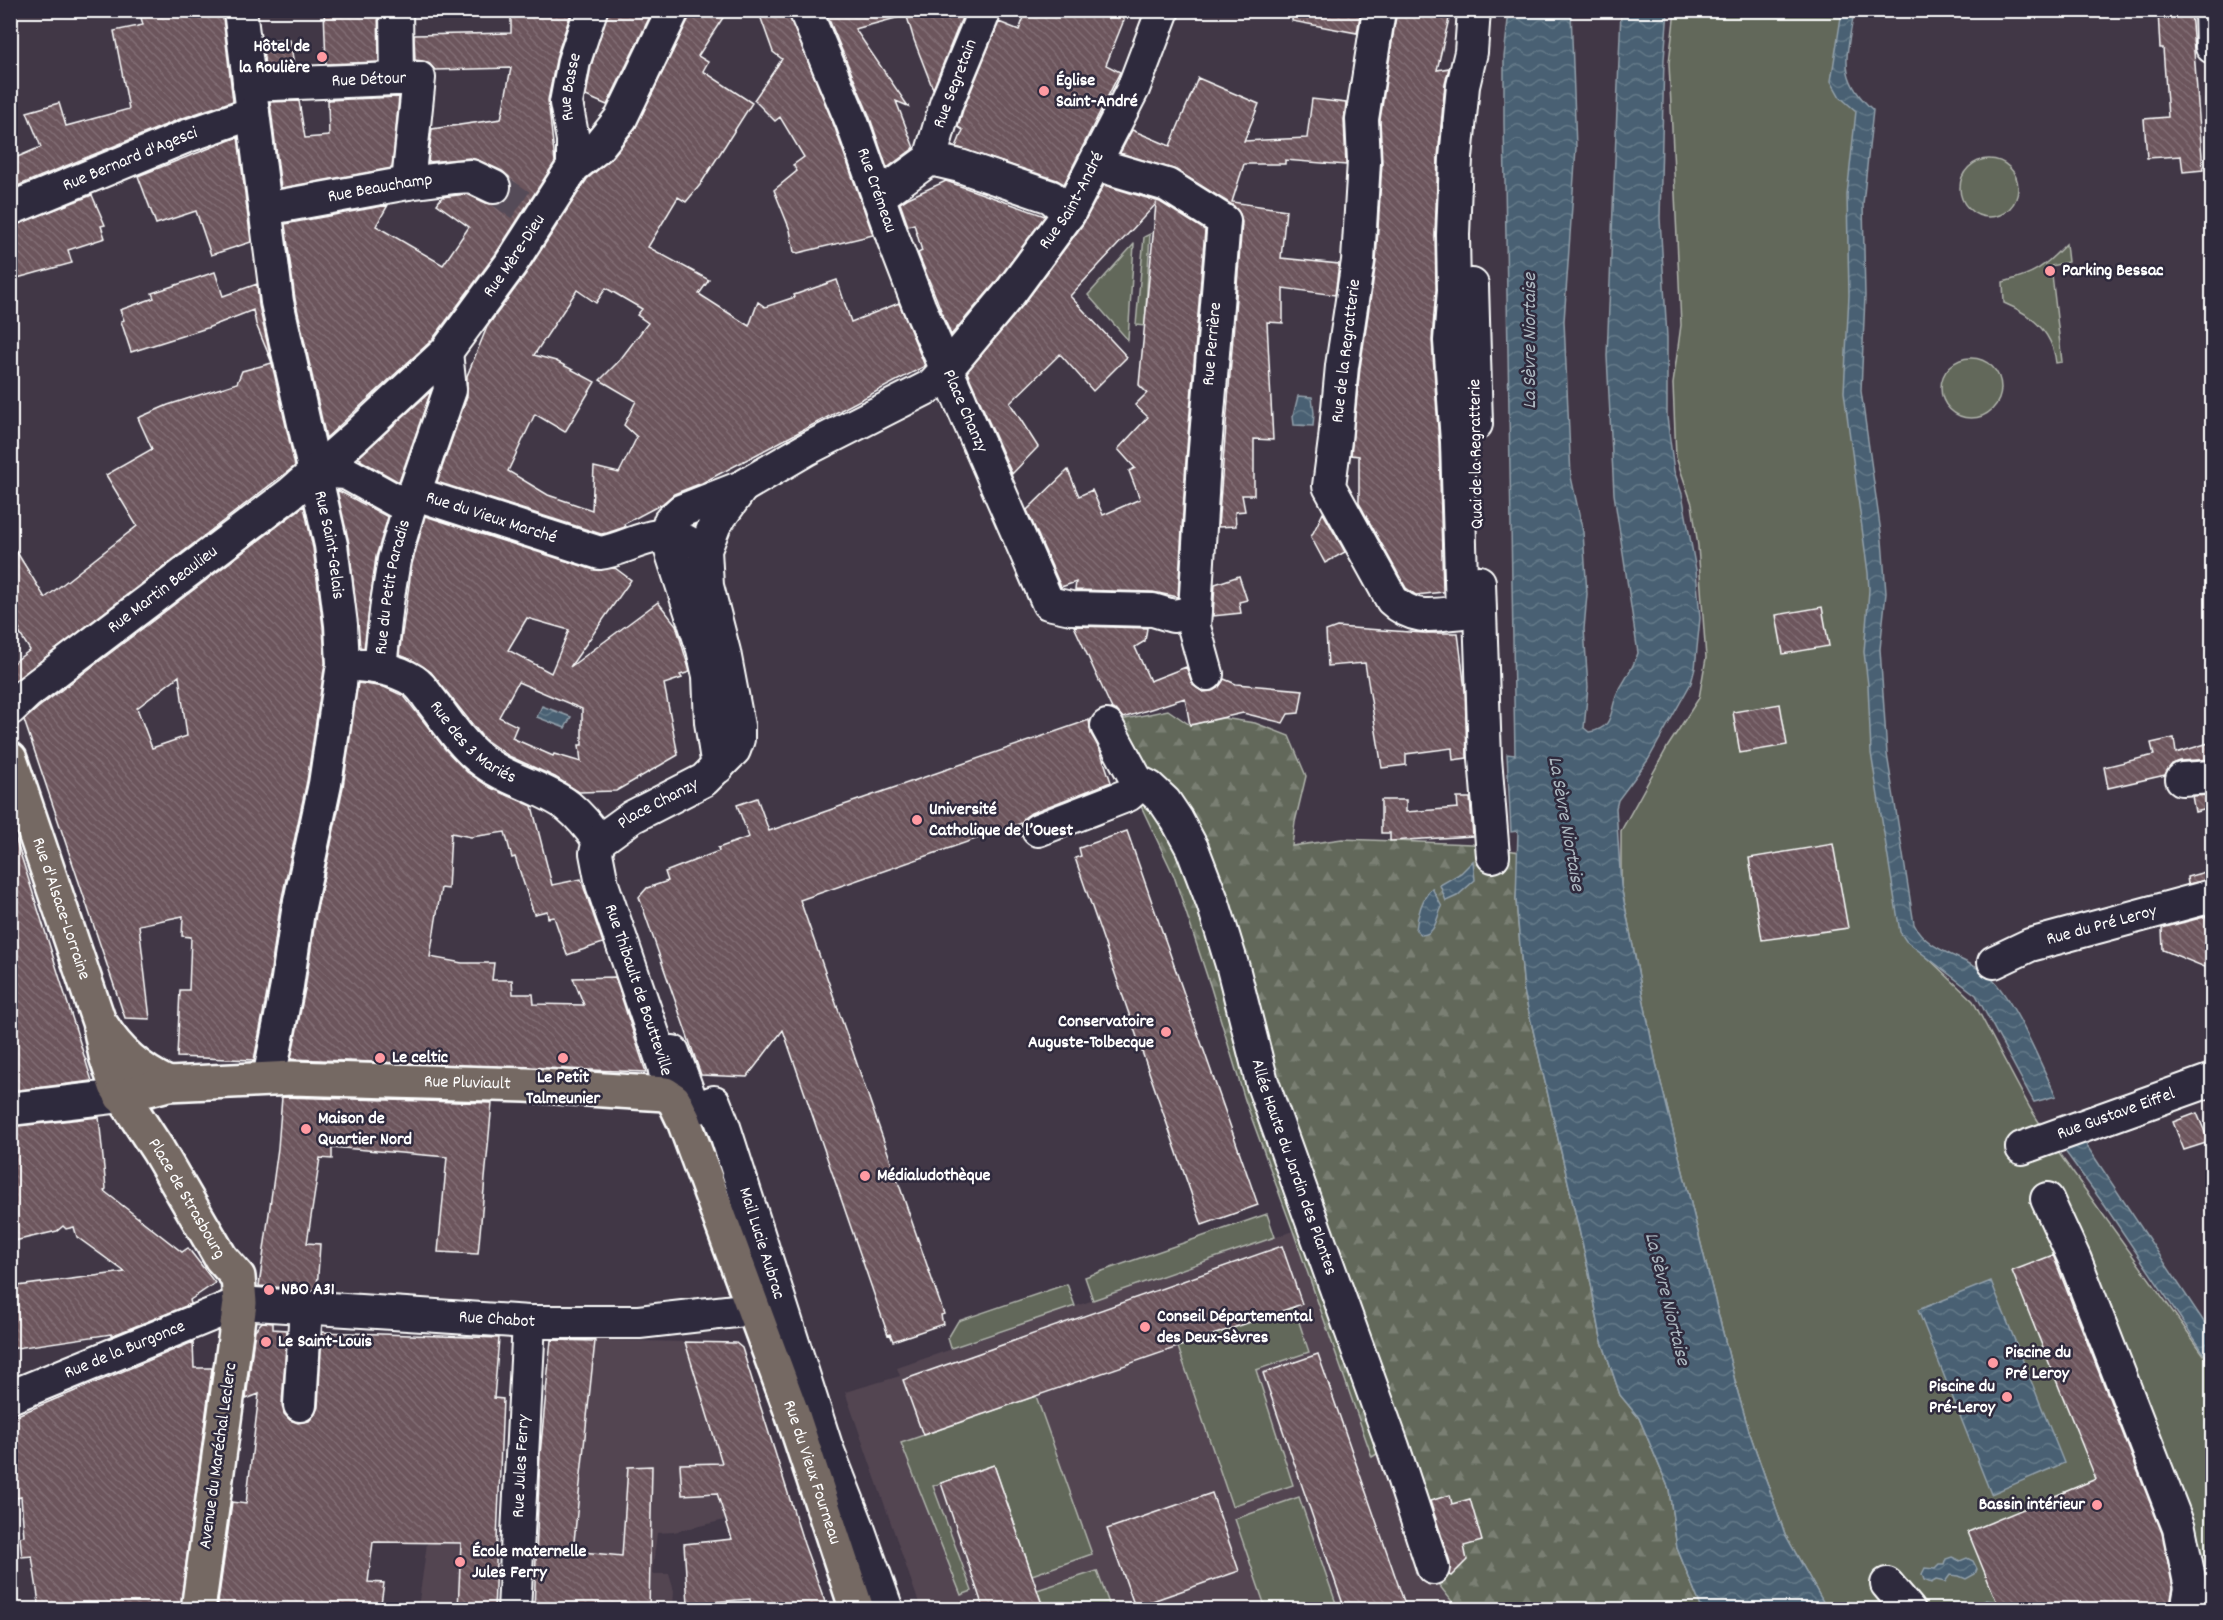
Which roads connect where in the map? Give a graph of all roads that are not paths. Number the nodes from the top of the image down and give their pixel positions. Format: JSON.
{"nodes":[{"id":1,"x":240,"y":10,"type":"edge"},
{"id":2,"x":396,"y":10,"type":"edge"},
{"id":3,"x":591,"y":10,"type":"edge"},
{"id":4,"x":674,"y":10,"type":"edge"},
{"id":5,"x":805,"y":10,"type":"edge"},
{"id":6,"x":985,"y":10,"type":"edge"},
{"id":7,"x":1163,"y":10,"type":"edge"},
{"id":8,"x":1379,"y":10,"type":"edge"},
{"id":9,"x":1474,"y":10,"type":"edge"},
{"id":10,"x":2211,"y":10,"type":"edge"},
{"id":11,"x":2212,"y":47,"type":"edge"},
{"id":12,"x":1471,"y":52,"type":"junction"},
{"id":13,"x":397,"y":79,"type":"junction"},
{"id":14,"x":251,"y":99,"type":"junction"},
{"id":15,"x":930,"y":159,"type":"junction"},
{"id":16,"x":1095,"y":164,"type":"junction"},
{"id":17,"x":573,"y":167,"type":"junction"},
{"id":18,"x":408,"y":183,"type":"junction"},
{"id":19,"x":494,"y":187,"type":"tunnel mouth"},
{"id":20,"x":878,"y":197,"type":"junction"},
{"id":21,"x":10,"y":209,"type":"edge"},
{"id":22,"x":265,"y":209,"type":"junction"},
{"id":23,"x":1069,"y":213,"type":"junction"},
{"id":24,"x":446,"y":352,"type":"junction"},
{"id":25,"x":946,"y":370,"type":"junction"},
{"id":26,"x":314,"y":471,"type":"junction"},
{"id":27,"x":742,"y":486,"type":"junction"},
{"id":28,"x":411,"y":501,"type":"junction"},
{"id":29,"x":666,"y":535,"type":"junction"},
{"id":30,"x":705,"y":550,"type":"junction"},
{"id":31,"x":1195,"y":609,"type":"junction"},
{"id":32,"x":1462,"y":612,"type":"joint"},
{"id":33,"x":343,"y":664,"type":"junction"},
{"id":34,"x":380,"y":666,"type":"junction"},
{"id":35,"x":1208,"y":674,"type":"dead end"},
{"id":36,"x":10,"y":708,"type":"edge"},
{"id":37,"x":1107,"y":726,"type":"dead end"},
{"id":38,"x":10,"y":759,"type":"edge"},
{"id":39,"x":718,"y":767,"type":"junction"},
{"id":40,"x":2212,"y":777,"type":"edge"},
{"id":41,"x":2182,"y":779,"type":"dead end"},
{"id":42,"x":1137,"y":782,"type":"junction"},
{"id":43,"x":1038,"y":830,"type":"dead end"},
{"id":44,"x":598,"y":841,"type":"junction"},
{"id":45,"x":1493,"y":856,"type":"dead end"},
{"id":46,"x":2212,"y":896,"type":"edge"},
{"id":47,"x":1994,"y":963,"type":"dead end"},
{"id":48,"x":99,"y":1022,"type":"junction"},
{"id":49,"x":673,"y":1052,"type":"dead end"},
{"id":50,"x":269,"y":1079,"type":"junction"},
{"id":51,"x":2212,"y":1080,"type":"edge"},
{"id":52,"x":168,"y":1084,"type":"junction"},
{"id":53,"x":665,"y":1094,"type":"junction"},
{"id":54,"x":121,"y":1096,"type":"junction"},
{"id":55,"x":10,"y":1109,"type":"edge"},
{"id":56,"x":2022,"y":1148,"type":"dead end"},
{"id":57,"x":2048,"y":1199,"type":"dead end"},
{"id":58,"x":240,"y":1303,"type":"junction"},
{"id":59,"x":306,"y":1307,"type":"junction"},
{"id":60,"x":529,"y":1322,"type":"junction"},
{"id":61,"x":758,"y":1322,"type":"junction"},
{"id":62,"x":10,"y":1397,"type":"edge"},
{"id":63,"x":300,"y":1405,"type":"dead end"},
{"id":64,"x":1433,"y":1568,"type":"dead end"},
{"id":65,"x":1887,"y":1584,"type":"dead end"},
{"id":66,"x":198,"y":1610,"type":"edge"},
{"id":67,"x":514,"y":1610,"type":"edge"},
{"id":68,"x":856,"y":1610,"type":"edge"},
{"id":69,"x":886,"y":1610,"type":"edge"},
{"id":70,"x":1909,"y":1610,"type":"edge"},
{"id":71,"x":2187,"y":1610,"type":"edge"}],
"edges":[{"from":1,"to":14,"type":"street","name":"Rue Saint-Gelais"},
{"from":2,"to":13,"type":"street"},
{"from":3,"to":17,"type":"street","name":"Rue Basse"},
{"from":4,"to":17,"type":"street","name":"Rue Mère-Dieu"},
{"from":5,"to":20,"type":"street","name":"Rue Crémeau"},
{"from":6,"to":15,"type":"street","name":"Rue Segretain"},
{"from":7,"to":16,"type":"street","name":"Rue Saint-André"},
{"from":8,"to":32,"type":"street","name":"Rue de la Regratterie"},
{"from":9,"to":12,"type":"street","name":"Quai de la Regratterie"},
{"from":10,"to":11,"type":"street"},
{"from":12,"to":32,"type":"street","name":"Quai de la Regratterie"},
{"from":12,"to":45,"type":"street","name":"Quai de la Regratterie"},
{"from":13,"to":14,"type":"street","name":"Rue Détour"},
{"from":13,"to":18,"type":"street","name":"Rue Détour"},
{"from":14,"to":21,"type":"street","name":"Rue Bernard d'Agesci"},
{"from":14,"to":22,"type":"street","name":"Rue Saint-Gelais"},
{"from":15,"to":20,"type":"street"},
{"from":15,"to":23,"type":"street"},
{"from":16,"to":23,"type":"street","name":"Rue Saint-André"},
{"from":16,"to":31,"type":"street","name":"Rue Perrière"},
{"from":17,"to":24,"type":"street","name":"Rue Mère-Dieu"},
{"from":18,"to":19,"type":"street","name":"Rue Beauchamp"},
{"from":18,"to":22,"type":"street","name":"Rue Beauchamp"},
{"from":20,"to":25,"type":"street","name":"Rue Crémeau"},
{"from":22,"to":26,"type":"street","name":"Rue Saint-Gelais"},
{"from":23,"to":25,"type":"street","name":"Rue Saint-André"},
{"from":24,"to":26,"type":"street","name":"Rue Mère-Dieu"},
{"from":24,"to":28,"type":"street","name":"Rue du Petit Paradis"},
{"from":25,"to":27,"type":"street","name":"Place Chanzy"},
{"from":25,"to":31,"type":"street","name":"Place Chanzy"},
{"from":26,"to":28,"type":"street","name":"Rue du Vieux Marché"},
{"from":26,"to":33,"type":"street","name":"Rue Saint-Gelais"},
{"from":26,"to":36,"type":"street","name":"Rue Martin Beaulieu"},
{"from":27,"to":29,"type":"street","name":"Place Chanzy"},
{"from":27,"to":30,"type":"street","name":"Place Chanzy"},
{"from":28,"to":29,"type":"street","name":"Rue du Vieux Marché"},
{"from":28,"to":34,"type":"street","name":"Rue du Petit Paradis"},
{"from":29,"to":30,"type":"street"},
{"from":29,"to":39,"type":"street","name":"Place Chanzy"},
{"from":30,"to":39,"type":"street","name":"Place Chanzy"},
{"from":31,"to":35,"type":"street","name":"Rue Perrière"},
{"from":33,"to":34,"type":"street","name":"Rue des 3 Mariés"},
{"from":33,"to":50,"type":"street","name":"Rue Saint-Gelais"},
{"from":34,"to":44,"type":"street","name":"Rue des 3 Mariés"},
{"from":37,"to":42,"type":"street"},
{"from":38,"to":48,"type":"main road","name":"Rue d'Alsace-Lorraine"},
{"from":39,"to":44,"type":"street","name":"Place Chanzy"},
{"from":40,"to":41,"type":"street"},
{"from":42,"to":43,"type":"street"},
{"from":42,"to":64,"type":"street","name":"Allée Haute du Jardin des Plantes"},
{"from":44,"to":53,"type":"street","name":"Rue Thibault de Boutteville"},
{"from":46,"to":47,"type":"street","name":"Rue du Pré Leroy"},
{"from":48,"to":52,"type":"main road"},
{"from":48,"to":54,"type":"main road","name":"Place de Strasbourg"},
{"from":49,"to":69,"type":"street","name":"Mail Lucie Aubrac"},
{"from":50,"to":52,"type":"main road"},
{"from":50,"to":53,"type":"main road","name":"Rue Pluviault"},
{"from":51,"to":56,"type":"street","name":"Rue Gustave Eiffel"},
{"from":52,"to":54,"type":"main road"},
{"from":53,"to":61,"type":"main road","name":"Rue Thibault de Boutteville"},
{"from":54,"to":55,"type":"street"},
{"from":54,"to":58,"type":"main road","name":"Place de Strasbourg"},
{"from":57,"to":71,"type":"street"},
{"from":58,"to":59,"type":"street","name":"Rue Chabot"},
{"from":58,"to":62,"type":"street","name":"Rue de la Burgonce"},
{"from":58,"to":66,"type":"main road","name":"Avenue du Maréchal Leclerc"},
{"from":59,"to":60,"type":"street","name":"Rue Chabot"},
{"from":59,"to":63,"type":"street"},
{"from":60,"to":61,"type":"street","name":"Rue Chabot"},
{"from":60,"to":67,"type":"street","name":"Rue Jules Ferry"},
{"from":61,"to":68,"type":"main road","name":"Rue du Vieux Fourneau"},
{"from":65,"to":70,"type":"street"}]}
